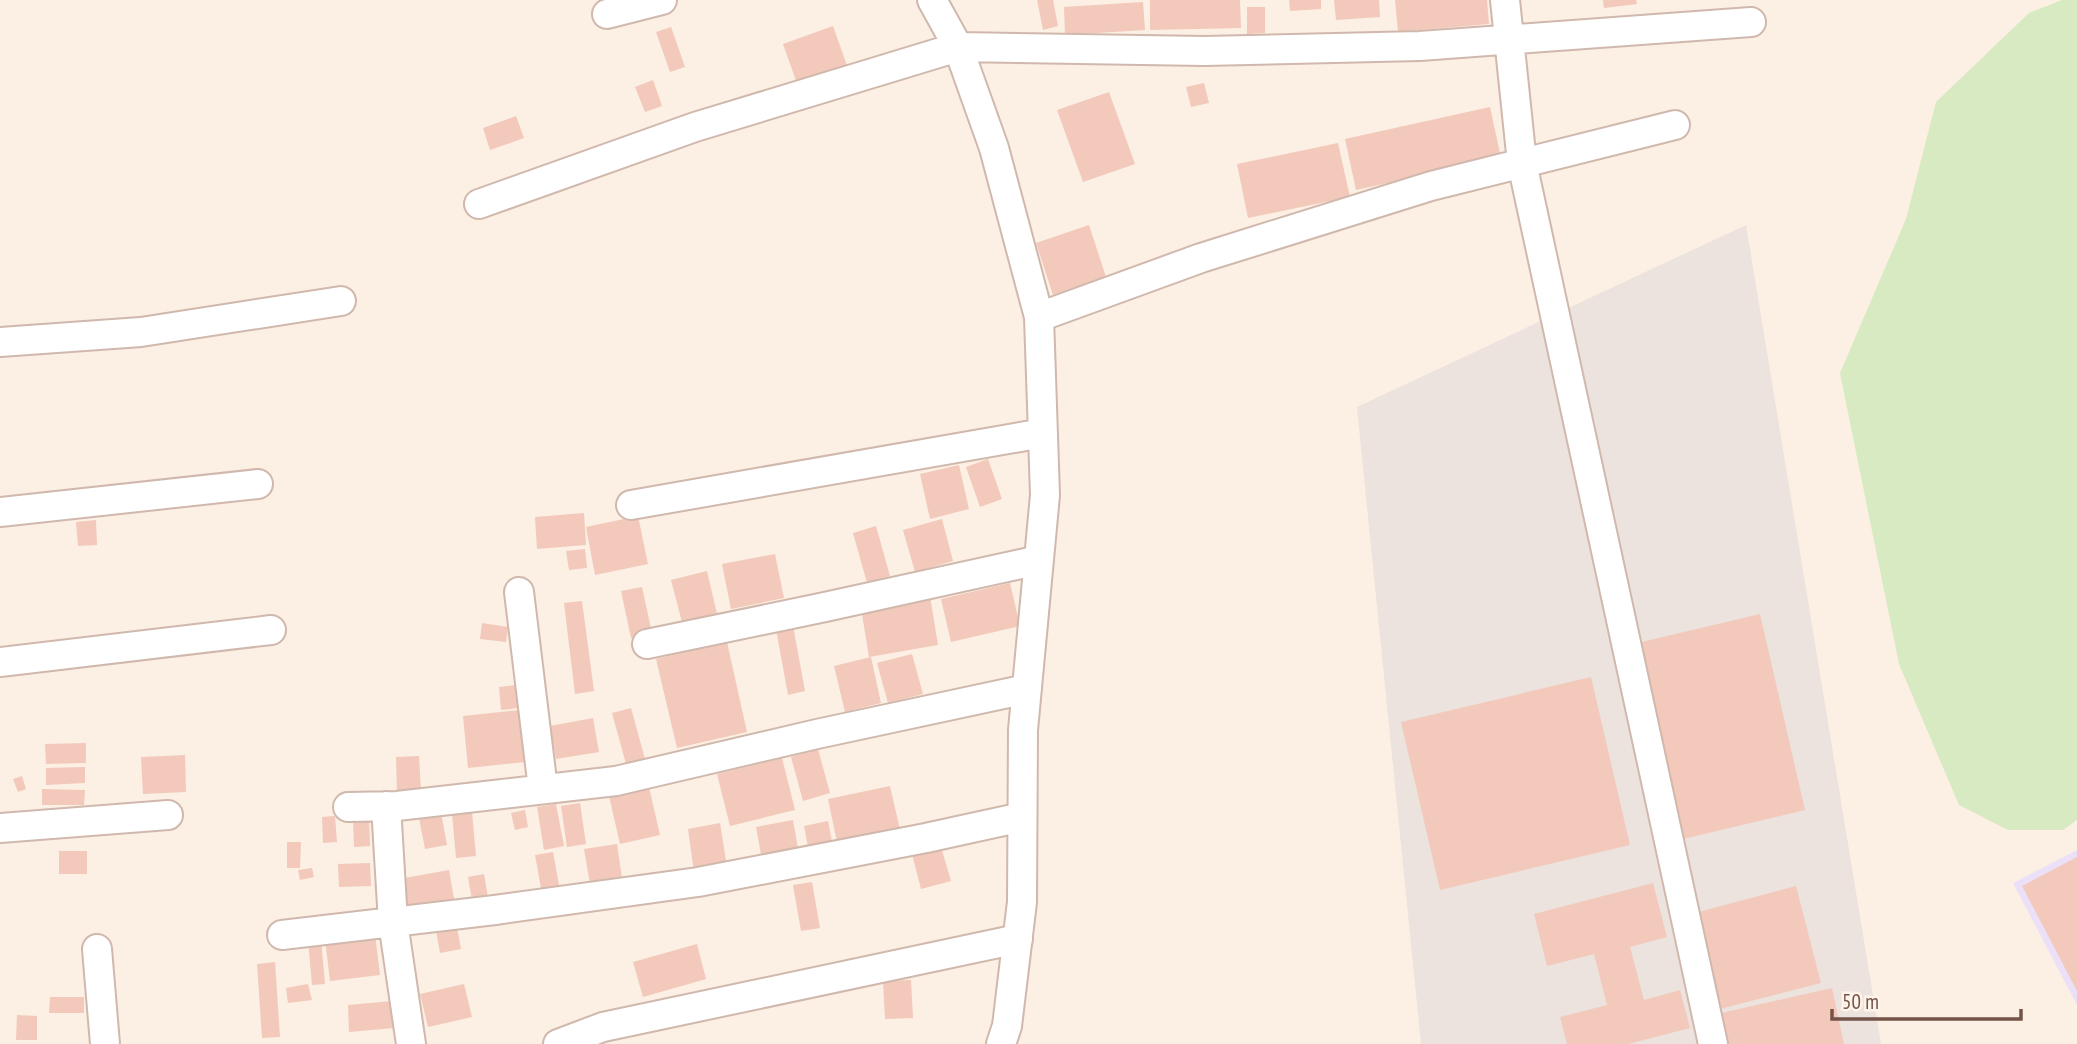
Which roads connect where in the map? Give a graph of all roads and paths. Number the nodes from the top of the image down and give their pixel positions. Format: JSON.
{"nodes":[{"id":1,"x":662,"y":0,"type":"edge"},
{"id":2,"x":932,"y":0,"type":"edge"},
{"id":3,"x":1505,"y":0,"type":"edge"},
{"id":4,"x":607,"y":14,"type":"dead end"},
{"id":5,"x":1751,"y":22,"type":"dead end"},
{"id":6,"x":1509,"y":39,"type":"junction"},
{"id":7,"x":958,"y":47,"type":"junction"},
{"id":8,"x":1675,"y":125,"type":"dead end"},
{"id":9,"x":1522,"y":163,"type":"junction"},
{"id":10,"x":479,"y":204,"type":"dead end"},
{"id":11,"x":341,"y":301,"type":"dead end"},
{"id":12,"x":1039,"y":317,"type":"junction"},
{"id":13,"x":0,"y":342,"type":"edge"},
{"id":14,"x":1043,"y":433,"type":"junction"},
{"id":15,"x":258,"y":484,"type":"dead end"},
{"id":16,"x":631,"y":505,"type":"dead end"},
{"id":17,"x":0,"y":512,"type":"edge"},
{"id":18,"x":1039,"y":560,"type":"junction"},
{"id":19,"x":519,"y":592,"type":"dead end"},
{"id":20,"x":271,"y":630,"type":"dead end"},
{"id":21,"x":647,"y":644,"type":"dead end"},
{"id":22,"x":0,"y":662,"type":"edge"},
{"id":23,"x":1027,"y":689,"type":"junction"},
{"id":24,"x":543,"y":789,"type":"junction"},
{"id":25,"x":386,"y":806,"type":"junction"},
{"id":26,"x":348,"y":807,"type":"dead end"},
{"id":27,"x":168,"y":815,"type":"dead end"},
{"id":28,"x":1022,"y":817,"type":"junction"},
{"id":29,"x":0,"y":828,"type":"edge"},
{"id":30,"x":393,"y":922,"type":"junction"},
{"id":31,"x":282,"y":935,"type":"dead end"},
{"id":32,"x":1018,"y":939,"type":"junction"},
{"id":33,"x":97,"y":948,"type":"dead end"},
{"id":34,"x":105,"y":1044,"type":"edge"},
{"id":35,"x":411,"y":1044,"type":"edge"},
{"id":36,"x":558,"y":1044,"type":"edge"},
{"id":37,"x":1001,"y":1044,"type":"edge"},
{"id":38,"x":1713,"y":1044,"type":"edge"}],
"edges":[{"from":1,"to":4,"type":"street"},
{"from":2,"to":7,"type":"street"},
{"from":3,"to":6,"type":"street"},
{"from":5,"to":6,"type":"street"},
{"from":6,"to":7,"type":"street"},
{"from":6,"to":9,"type":"street"},
{"from":7,"to":10,"type":"street"},
{"from":7,"to":12,"type":"street"},
{"from":8,"to":9,"type":"street"},
{"from":9,"to":12,"type":"street"},
{"from":9,"to":38,"type":"street"},
{"from":11,"to":13,"type":"street"},
{"from":12,"to":14,"type":"street"},
{"from":14,"to":16,"type":"street"},
{"from":14,"to":18,"type":"street"},
{"from":15,"to":17,"type":"street"},
{"from":18,"to":21,"type":"street"},
{"from":18,"to":23,"type":"street"},
{"from":19,"to":24,"type":"street"},
{"from":20,"to":22,"type":"street"},
{"from":23,"to":24,"type":"street"},
{"from":23,"to":28,"type":"street"},
{"from":24,"to":25,"type":"street"},
{"from":25,"to":26,"type":"street"},
{"from":25,"to":30,"type":"street"},
{"from":27,"to":29,"type":"street"},
{"from":28,"to":30,"type":"street"},
{"from":28,"to":32,"type":"street"},
{"from":30,"to":31,"type":"street"},
{"from":30,"to":35,"type":"street"},
{"from":32,"to":36,"type":"street"},
{"from":32,"to":37,"type":"street"},
{"from":33,"to":34,"type":"street"}]}
